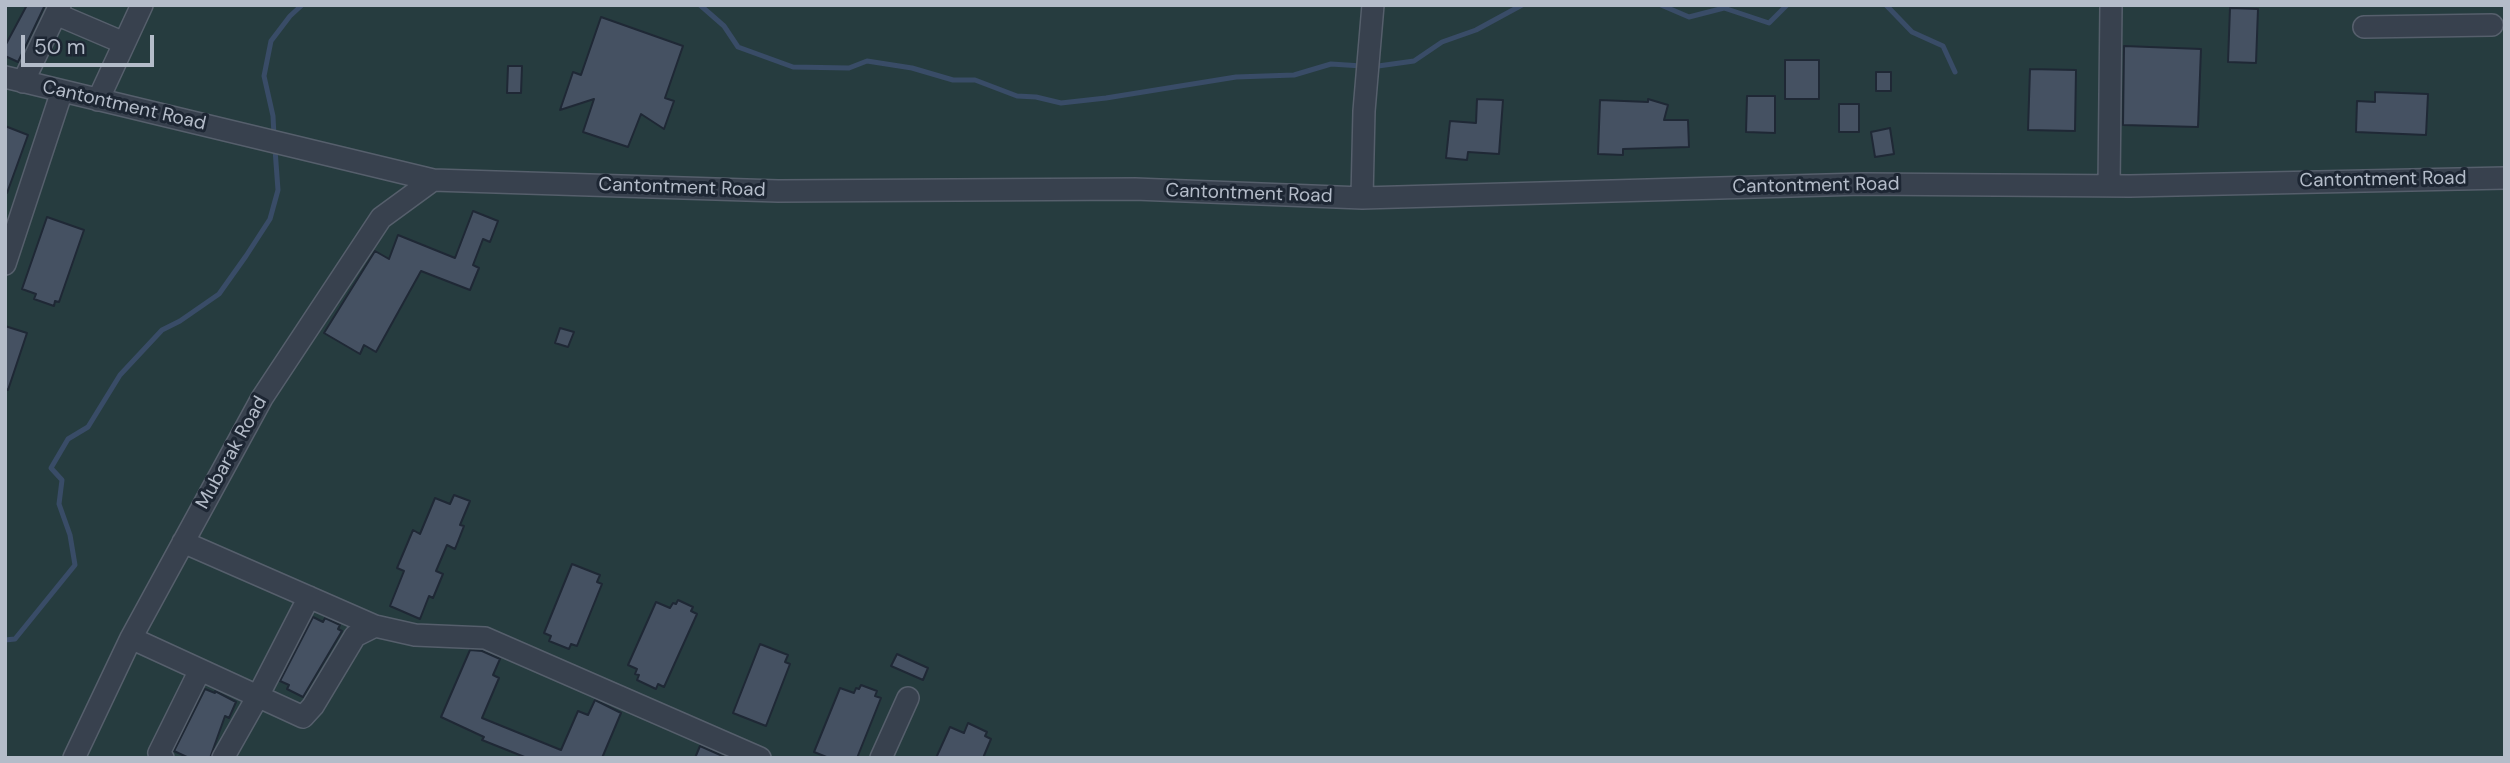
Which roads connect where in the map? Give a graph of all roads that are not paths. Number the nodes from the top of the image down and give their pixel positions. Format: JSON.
{"nodes":[{"id":1,"x":142,"y":5,"type":"edge"},
{"id":2,"x":2111,"y":5,"type":"edge"},
{"id":3,"x":1374,"y":8,"type":"edge"},
{"id":4,"x":58,"y":10,"type":"edge"},
{"id":5,"x":2496,"y":20,"type":"edge"},
{"id":6,"x":2364,"y":27,"type":"dead end"},
{"id":7,"x":124,"y":43,"type":"junction"},
{"id":8,"x":14,"y":80,"type":"edge"},
{"id":9,"x":62,"y":91,"type":"junction"},
{"id":10,"x":98,"y":100,"type":"junction"},
{"id":11,"x":2505,"y":178,"type":"edge"},
{"id":12,"x":433,"y":180,"type":"junction"},
{"id":13,"x":2109,"y":186,"type":"junction"},
{"id":14,"x":1362,"y":198,"type":"junction"},
{"id":15,"x":5,"y":264,"type":"edge"},
{"id":16,"x":183,"y":542,"type":"junction"},
{"id":17,"x":309,"y":597,"type":"junction"},
{"id":18,"x":374,"y":626,"type":"junction"},
{"id":19,"x":131,"y":638,"type":"junction"},
{"id":20,"x":200,"y":670,"type":"junction"},
{"id":21,"x":258,"y":696,"type":"junction"},
{"id":22,"x":908,"y":698,"type":"dead end"},
{"id":23,"x":74,"y":758,"type":"edge"},
{"id":24,"x":163,"y":758,"type":"edge"},
{"id":25,"x":223,"y":758,"type":"edge"},
{"id":26,"x":760,"y":758,"type":"edge"},
{"id":27,"x":881,"y":758,"type":"edge"}],
"edges":[{"from":1,"to":7,"type":"street"},
{"from":2,"to":13,"type":"street"},
{"from":3,"to":14,"type":"street"},
{"from":4,"to":7,"type":"street"},
{"from":4,"to":8,"type":"street"},
{"from":5,"to":6,"type":"street"},
{"from":7,"to":10,"type":"street"},
{"from":8,"to":9,"type":"street","name":"Cantontment Road"},
{"from":9,"to":10,"type":"street","name":"Cantontment Road"},
{"from":9,"to":15,"type":"street"},
{"from":10,"to":12,"type":"street","name":"Cantontment Road"},
{"from":11,"to":13,"type":"street","name":"Cantontment Road"},
{"from":12,"to":14,"type":"street","name":"Cantontment Road"},
{"from":12,"to":16,"type":"street","name":"Mubarak Road"},
{"from":13,"to":14,"type":"street","name":"Cantontment Road"},
{"from":16,"to":17,"type":"street"},
{"from":16,"to":19,"type":"street","name":"Mubarak Road"},
{"from":17,"to":18,"type":"street"},
{"from":17,"to":21,"type":"street"},
{"from":18,"to":21,"type":"street"},
{"from":18,"to":26,"type":"street"},
{"from":19,"to":20,"type":"street"},
{"from":19,"to":23,"type":"street","name":"Mubarak Road"},
{"from":20,"to":21,"type":"street"},
{"from":20,"to":24,"type":"street"},
{"from":21,"to":25,"type":"street"},
{"from":22,"to":27,"type":"street"}]}
